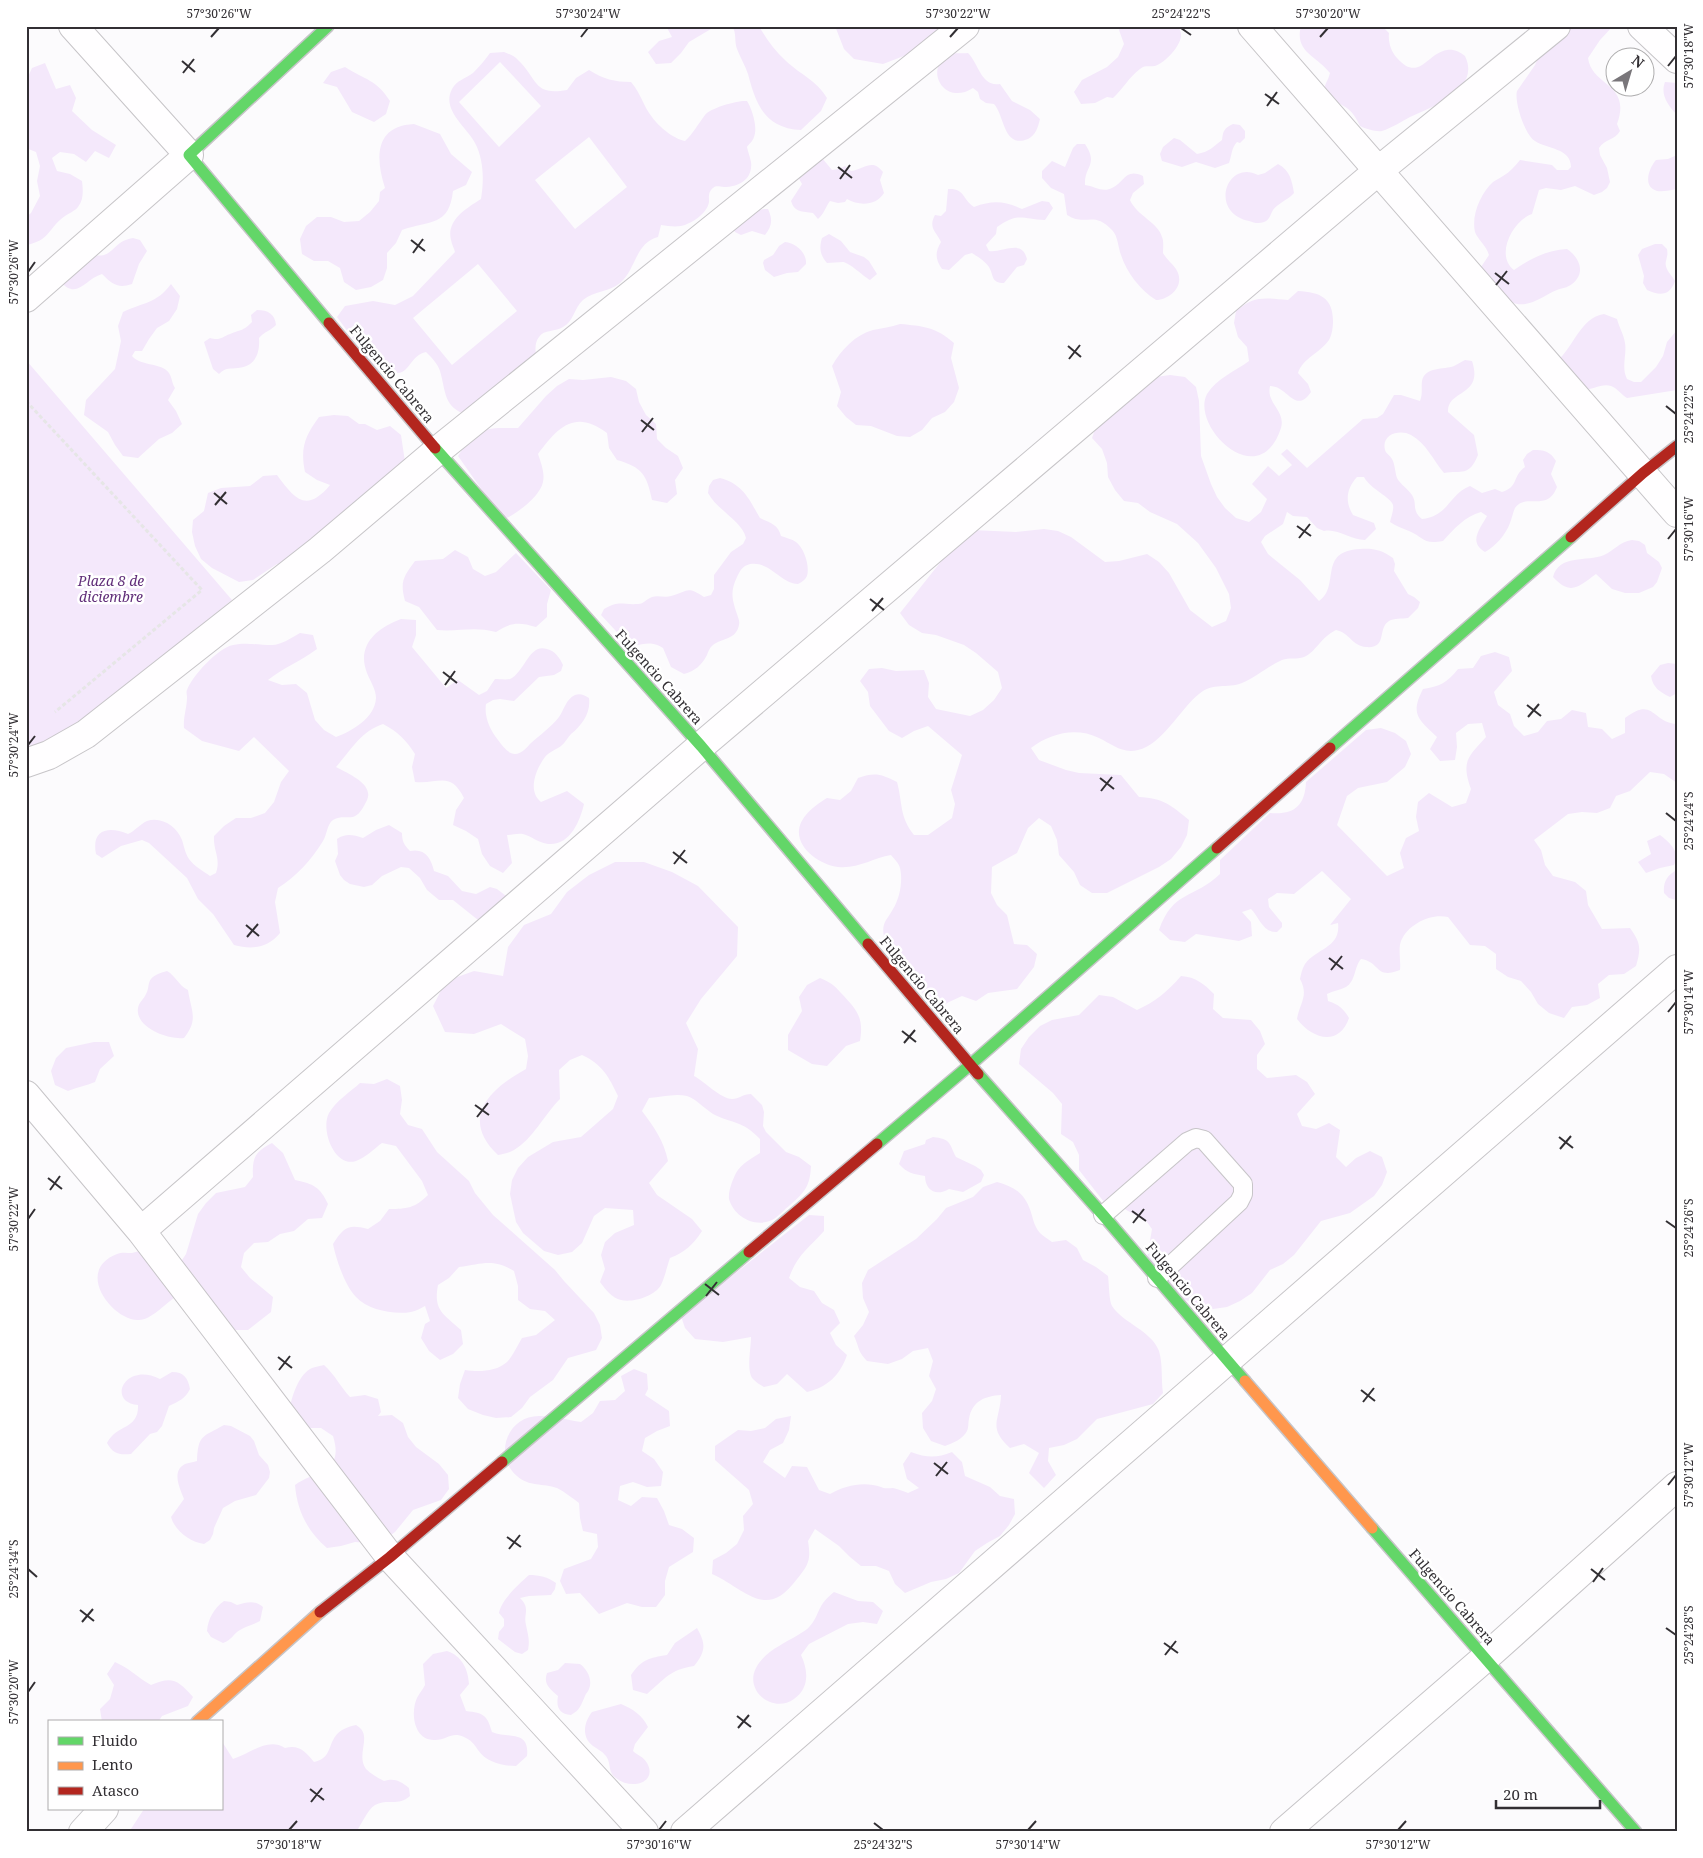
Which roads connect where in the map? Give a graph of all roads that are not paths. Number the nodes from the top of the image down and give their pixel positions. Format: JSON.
{"nodes":[{"id":1,"x":73,"y":26,"type":"edge"},
{"id":2,"x":328,"y":26,"type":"edge"},
{"id":3,"x":965,"y":26,"type":"edge"},
{"id":4,"x":1252,"y":26,"type":"edge"},
{"id":5,"x":1556,"y":26,"type":"edge"},
{"id":6,"x":1642,"y":26,"type":"edge"},
{"id":7,"x":1677,"y":60,"type":"edge"},
{"id":8,"x":189,"y":155,"type":"junction"},
{"id":9,"x":1378,"y":171,"type":"junction"},
{"id":10,"x":26,"y":298,"type":"edge"},
{"id":11,"x":1677,"y":446,"type":"edge"},
{"id":12,"x":437,"y":451,"type":"junction"},
{"id":13,"x":1643,"y":473,"type":"junction"},
{"id":14,"x":1677,"y":512,"type":"edge"},
{"id":15,"x":701,"y":746,"type":"junction"},
{"id":16,"x":26,"y":763,"type":"edge"},
{"id":17,"x":1677,"y":969,"type":"edge"},
{"id":18,"x":970,"y":1065,"type":"junction"},
{"id":19,"x":26,"y":1094,"type":"edge"},
{"id":20,"x":1103,"y":1215,"type":"junction"},
{"id":21,"x":141,"y":1231,"type":"junction"},
{"id":22,"x":1157,"y":1278,"type":"junction"},
{"id":23,"x":1227,"y":1361,"type":"junction"},
{"id":24,"x":1677,"y":1486,"type":"edge"},
{"id":25,"x":390,"y":1557,"type":"junction"},
{"id":26,"x":1485,"y":1658,"type":"junction"},
{"id":27,"x":199,"y":1720,"type":"edge"},
{"id":28,"x":103,"y":1810,"type":"edge"},
{"id":29,"x":83,"y":1832,"type":"edge"},
{"id":30,"x":644,"y":1832,"type":"edge"},
{"id":31,"x":685,"y":1832,"type":"edge"},
{"id":32,"x":1284,"y":1832,"type":"edge"},
{"id":33,"x":1636,"y":1832,"type":"edge"}],
"edges":[{"from":1,"to":8,"type":"street"},
{"from":2,"to":8,"type":"main road"},
{"from":3,"to":12,"type":"street"},
{"from":4,"to":9,"type":"street"},
{"from":5,"to":9,"type":"street"},
{"from":6,"to":7,"type":"street"},
{"from":8,"to":10,"type":"street"},
{"from":8,"to":12,"type":"main road","name":"Fulgencio Cabrera"},
{"from":9,"to":13,"type":"street"},
{"from":9,"to":15,"type":"street"},
{"from":11,"to":13,"type":"main road"},
{"from":12,"to":15,"type":"main road","name":"Fulgencio Cabrera"},
{"from":12,"to":16,"type":"street"},
{"from":13,"to":14,"type":"street"},
{"from":13,"to":18,"type":"main road"},
{"from":15,"to":18,"type":"main road","name":"Fulgencio Cabrera"},
{"from":15,"to":21,"type":"street"},
{"from":17,"to":23,"type":"street"},
{"from":18,"to":20,"type":"main road","name":"Fulgencio Cabrera"},
{"from":18,"to":25,"type":"main road"},
{"from":19,"to":21,"type":"street"},
{"from":20,"to":22,"type":"main road","name":"Fulgencio Cabrera"},
{"from":20,"to":22,"type":"lane"},
{"from":21,"to":25,"type":"street"},
{"from":22,"to":23,"type":"main road","name":"Fulgencio Cabrera"},
{"from":23,"to":26,"type":"main road","name":"Fulgencio Cabrera"},
{"from":23,"to":31,"type":"street"},
{"from":24,"to":26,"type":"street"},
{"from":25,"to":27,"type":"main road"},
{"from":25,"to":30,"type":"street"},
{"from":26,"to":32,"type":"street"},
{"from":26,"to":33,"type":"main road","name":"Fulgencio Cabrera"},
{"from":28,"to":29,"type":"street"}]}
